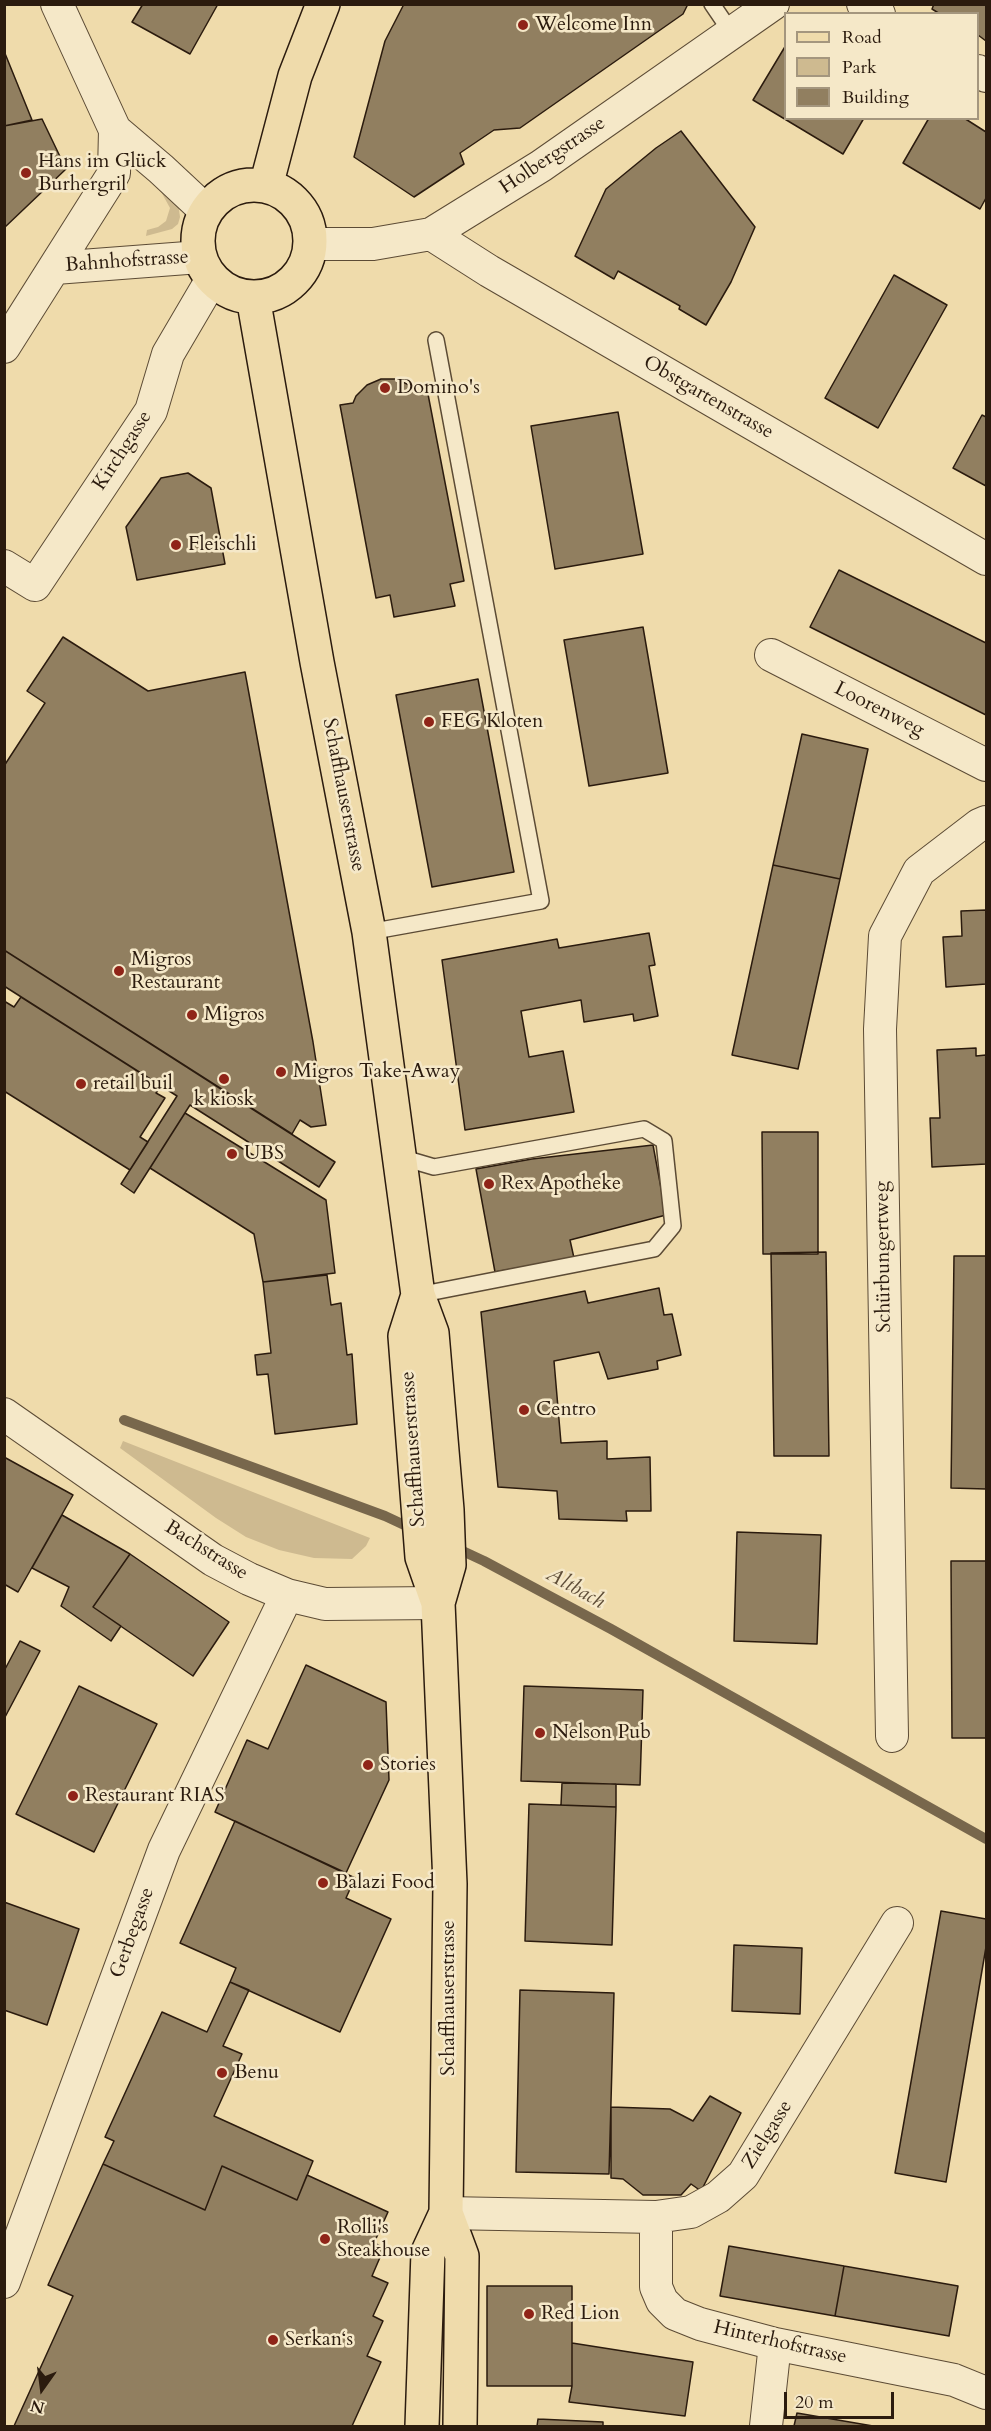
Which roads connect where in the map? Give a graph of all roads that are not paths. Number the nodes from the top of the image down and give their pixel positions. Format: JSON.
{"nodes":[{"id":1,"x":57,"y":4,"type":"edge"},
{"id":2,"x":323,"y":4,"type":"edge"},
{"id":3,"x":712,"y":4,"type":"edge"},
{"id":4,"x":773,"y":4,"type":"edge"},
{"id":5,"x":863,"y":4,"type":"edge"},
{"id":6,"x":876,"y":12,"type":"edge"},
{"id":7,"x":732,"y":32,"type":"junction"},
{"id":8,"x":115,"y":130,"type":"junction"},
{"id":9,"x":266,"y":186,"type":"junction"},
{"id":10,"x":206,"y":211,"type":"junction"},
{"id":11,"x":431,"y":234,"type":"junction"},
{"id":12,"x":310,"y":244,"type":"junction"},
{"id":13,"x":55,"y":268,"type":"junction"},
{"id":14,"x":206,"y":268,"type":"junction"},
{"id":15,"x":253,"y":297,"type":"junction"},
{"id":16,"x":436,"y":340,"type":"dead end"},
{"id":17,"x":4,"y":347,"type":"edge"},
{"id":18,"x":987,"y":560,"type":"edge"},
{"id":19,"x":4,"y":566,"type":"edge"},
{"id":20,"x":771,"y":655,"type":"dead end"},
{"id":21,"x":987,"y":765,"type":"edge"},
{"id":22,"x":987,"y":822,"type":"edge"},
{"id":23,"x":369,"y":932,"type":"junction"},
{"id":24,"x":400,"y":1157,"type":"junction"},
{"id":25,"x":418,"y":1295,"type":"junction"},
{"id":26,"x":4,"y":1414,"type":"edge"},
{"id":27,"x":287,"y":1595,"type":"junction"},
{"id":28,"x":438,"y":1603,"type":"junction"},
{"id":29,"x":892,"y":1736,"type":"dead end"},
{"id":30,"x":897,"y":1923,"type":"dead end"},
{"id":31,"x":446,"y":2213,"type":"junction"},
{"id":32,"x":656,"y":2217,"type":"junction"},
{"id":33,"x":4,"y":2282,"type":"edge"},
{"id":34,"x":775,"y":2344,"type":"junction"},
{"id":35,"x":987,"y":2393,"type":"edge"},
{"id":36,"x":422,"y":2427,"type":"edge"},
{"id":37,"x":460,"y":2427,"type":"edge"},
{"id":38,"x":766,"y":2427,"type":"edge"}],
"edges":[{"from":1,"to":8,"type":"street","name":"Bahnhofstrasse"},
{"from":2,"to":9,"type":"main road"},
{"from":3,"to":7,"type":"lane"},
{"from":4,"to":7,"type":"street","name":"Holbergstrasse"},
{"from":5,"to":6,"type":"street"},
{"from":7,"to":11,"type":"street","name":"Holbergstrasse"},
{"from":8,"to":10,"type":"street","name":"Bahnhofstrasse"},
{"from":8,"to":13,"type":"street","name":"Bahnhofstrasse"},
{"from":9,"to":10,"type":"main road"},
{"from":9,"to":12,"type":"main road"},
{"from":10,"to":14,"type":"main road"},
{"from":11,"to":12,"type":"street","name":"Holbergstrasse"},
{"from":11,"to":18,"type":"street","name":"Obstgartenstrasse"},
{"from":12,"to":15,"type":"main road"},
{"from":13,"to":14,"type":"street","name":"Bahnhofstrasse"},
{"from":13,"to":17,"type":"street","name":"Bahnhofstrasse"},
{"from":14,"to":15,"type":"main road"},
{"from":14,"to":19,"type":"street","name":"Kirchgasse"},
{"from":15,"to":23,"type":"main road","name":"Schaffhauserstrasse"},
{"from":16,"to":23,"type":"lane"},
{"from":20,"to":21,"type":"street","name":"Loorenweg"},
{"from":22,"to":29,"type":"street","name":"Schürbungertweg"},
{"from":23,"to":24,"type":"main road","name":"Schaffhauserstrasse"},
{"from":24,"to":25,"type":"main road","name":"Schaffhauserstrasse"},
{"from":24,"to":25,"type":"lane"},
{"from":25,"to":28,"type":"main road","name":"Schaffhauserstrasse"},
{"from":26,"to":27,"type":"street","name":"Bachstrasse"},
{"from":27,"to":28,"type":"street","name":"Bachstrasse"},
{"from":27,"to":33,"type":"street","name":"Gerbegasse"},
{"from":28,"to":31,"type":"main road","name":"Schaffhauserstrasse"},
{"from":30,"to":32,"type":"street","name":"Zielgasse"},
{"from":31,"to":32,"type":"street","name":"Zielgasse"},
{"from":31,"to":36,"type":"main road","name":"Schaffhauserstrasse"},
{"from":31,"to":37,"type":"main road","name":"Schaffhauserstrasse"},
{"from":32,"to":34,"type":"street","name":"Hinterhofstrasse"},
{"from":34,"to":35,"type":"street","name":"Hinterhofstrasse"},
{"from":34,"to":38,"type":"street"}]}
